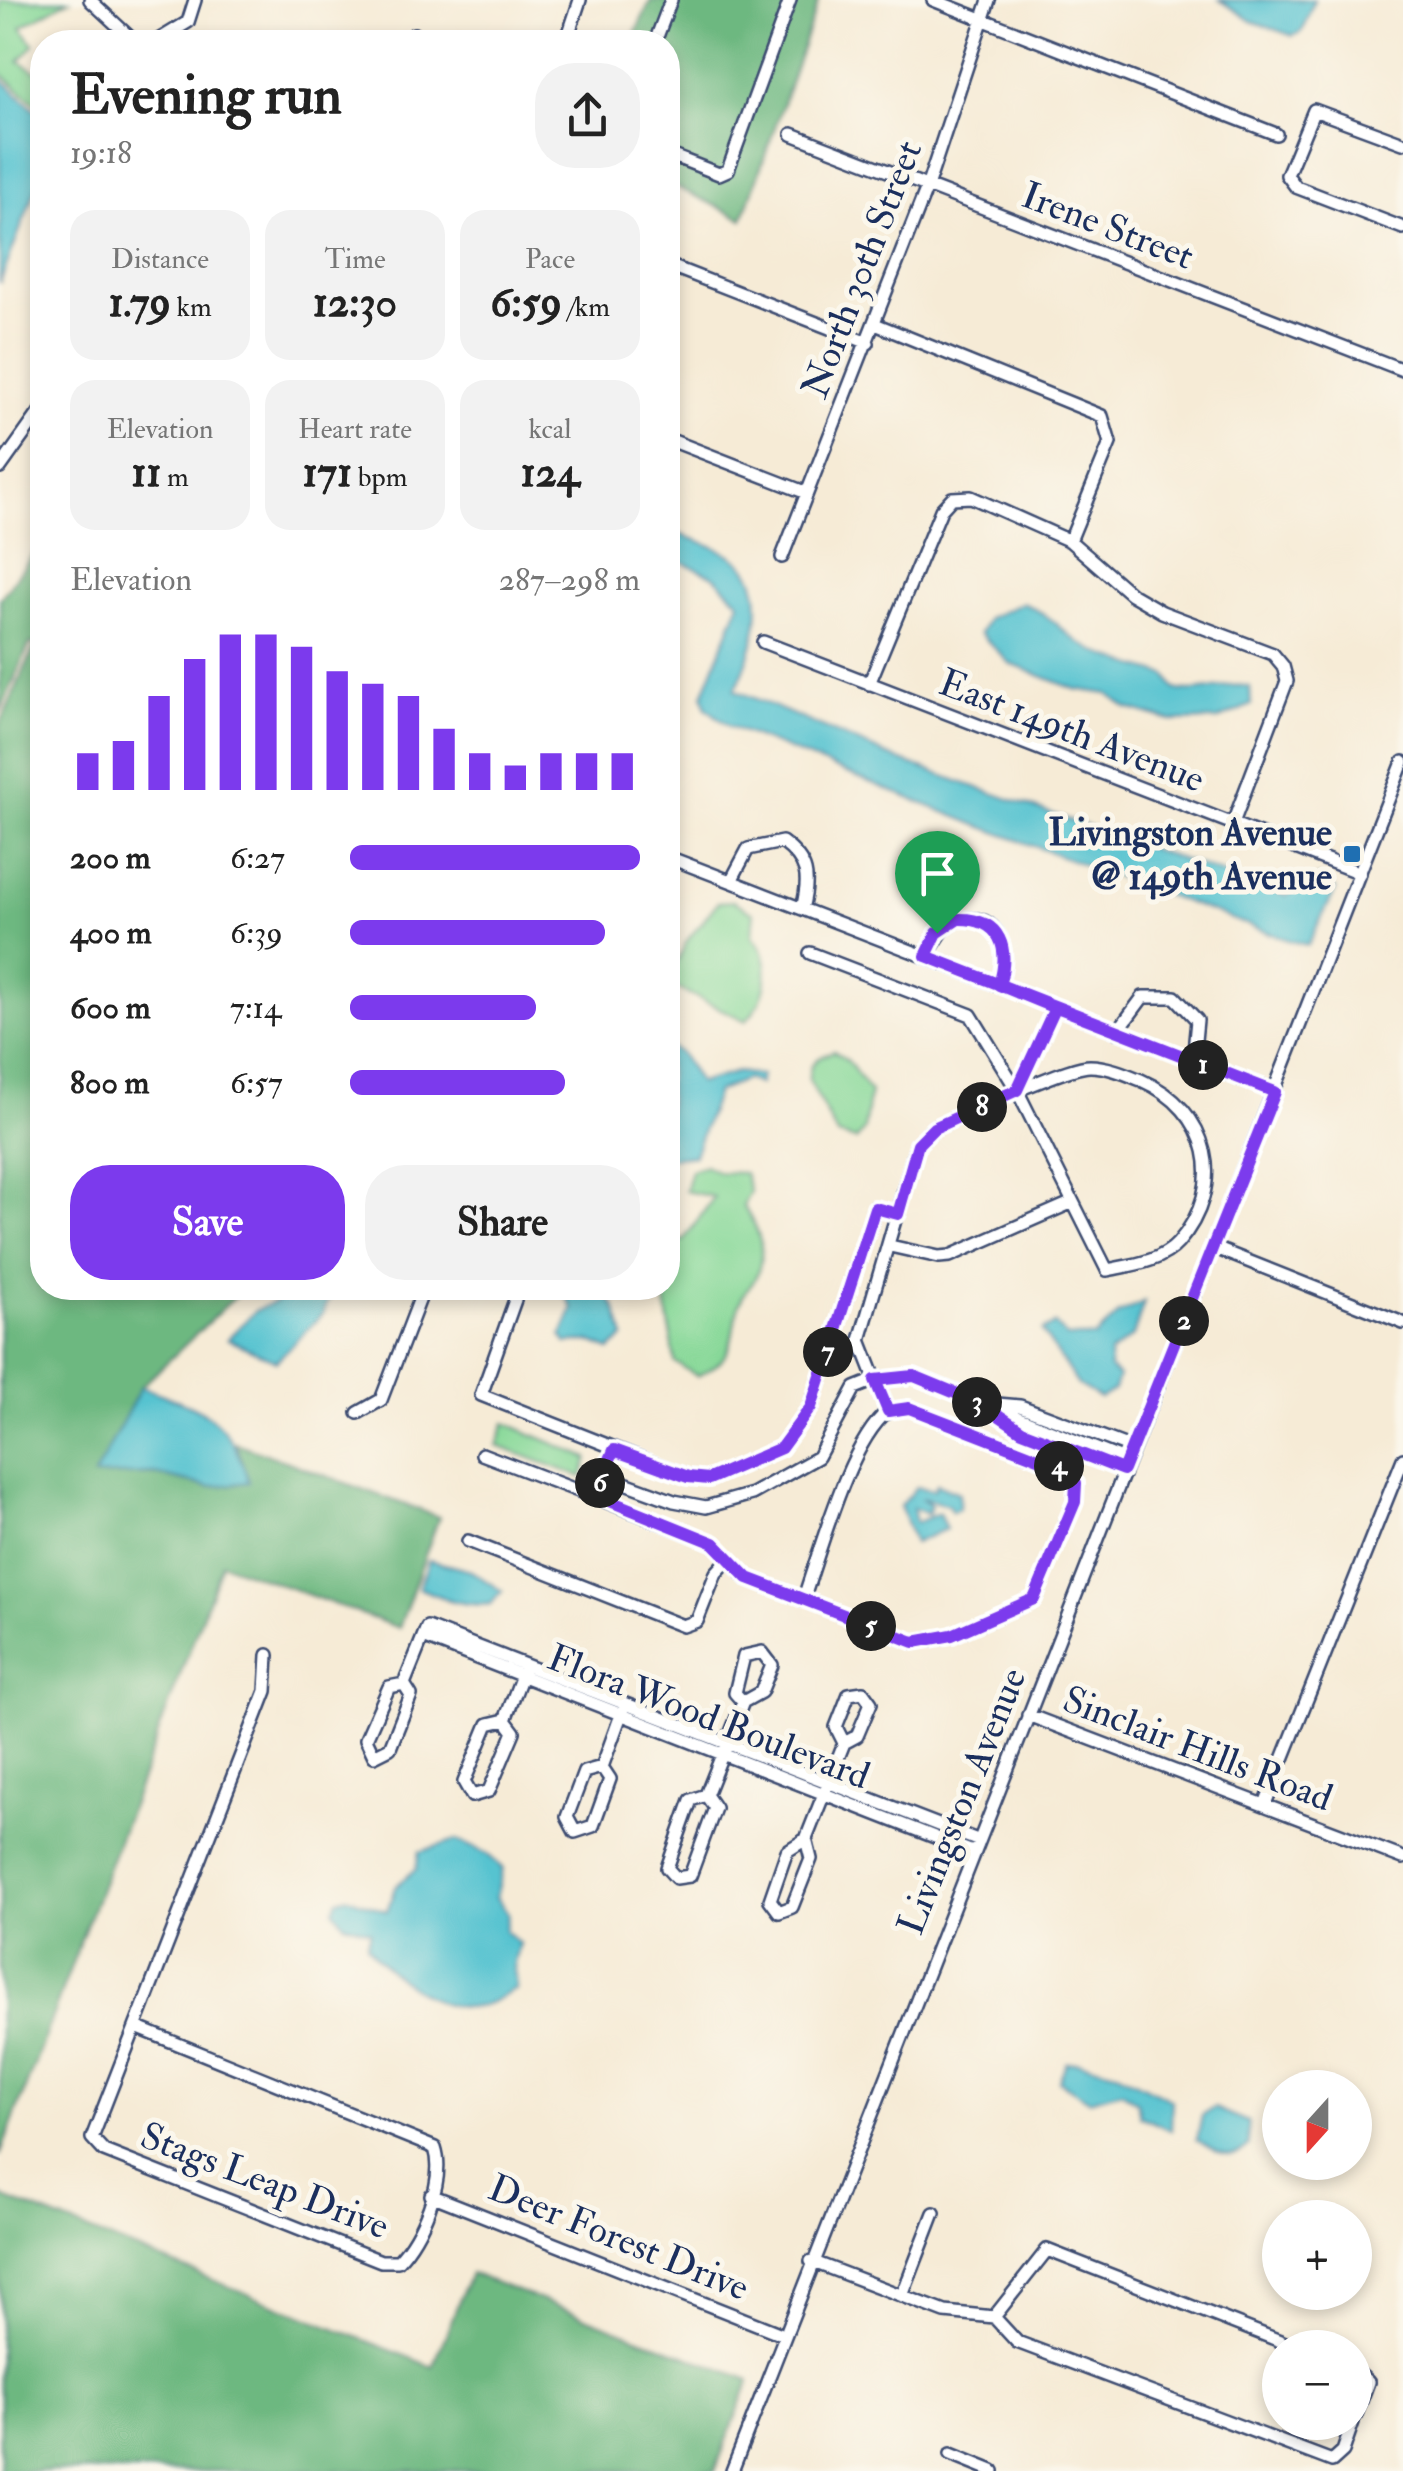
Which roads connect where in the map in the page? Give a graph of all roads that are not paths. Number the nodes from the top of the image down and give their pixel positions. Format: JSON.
{"nodes":[{"id":1,"x":90,"y":0,"type":"edge"},
{"id":2,"x":196,"y":0,"type":"edge"},
{"id":3,"x":580,"y":0,"type":"edge"},
{"id":4,"x":670,"y":0,"type":"edge"},
{"id":5,"x":790,"y":0,"type":"edge"},
{"id":6,"x":933,"y":0,"type":"edge"},
{"id":7,"x":989,"y":0,"type":"edge"},
{"id":8,"x":982,"y":19,"type":"junction"},
{"id":9,"x":122,"y":30,"type":"edge"},
{"id":10,"x":175,"y":30,"type":"edge"},
{"id":11,"x":570,"y":30,"type":"edge"},
{"id":12,"x":659,"y":30,"type":"edge"},
{"id":13,"x":792,"y":134,"type":"dead end"},
{"id":14,"x":1276,"y":134,"type":"dead end"},
{"id":15,"x":1403,"y":143,"type":"edge"},
{"id":16,"x":680,"y":159,"type":"edge"},
{"id":17,"x":927,"y":188,"type":"junction"},
{"id":18,"x":1403,"y":228,"type":"edge"},
{"id":19,"x":680,"y":271,"type":"edge"},
{"id":20,"x":875,"y":324,"type":"junction"},
{"id":21,"x":868,"y":343,"type":"junction"},
{"id":22,"x":1403,"y":370,"type":"edge"},
{"id":23,"x":30,"y":425,"type":"edge"},
{"id":24,"x":680,"y":443,"type":"edge"},
{"id":25,"x":0,"y":468,"type":"edge"},
{"id":26,"x":807,"y":492,"type":"junction"},
{"id":27,"x":1070,"y":542,"type":"junction"},
{"id":28,"x":782,"y":557,"type":"dead end"},
{"id":29,"x":762,"y":642,"type":"dead end"},
{"id":30,"x":869,"y":684,"type":"junction"},
{"id":31,"x":1403,"y":762,"type":"edge"},
{"id":32,"x":1233,"y":823,"type":"junction"},
{"id":33,"x":680,"y":862,"type":"edge"},
{"id":34,"x":1360,"y":873,"type":"junction"},
{"id":35,"x":730,"y":881,"type":"junction"},
{"id":36,"x":802,"y":910,"type":"junction"},
{"id":37,"x":810,"y":953,"type":"dead end"},
{"id":38,"x":926,"y":956,"type":"junction"},
{"id":39,"x":999,"y":985,"type":"junction"},
{"id":40,"x":1055,"y":1008,"type":"junction"},
{"id":41,"x":1117,"y":1032,"type":"junction"},
{"id":42,"x":1193,"y":1062,"type":"junction"},
{"id":43,"x":1017,"y":1090,"type":"junction"},
{"id":44,"x":1275,"y":1092,"type":"junction"},
{"id":45,"x":1073,"y":1202,"type":"junction"},
{"id":46,"x":898,"y":1214,"type":"junction"},
{"id":47,"x":890,"y":1246,"type":"junction"},
{"id":48,"x":1214,"y":1248,"type":"junction"},
{"id":49,"x":419,"y":1300,"type":"edge"},
{"id":50,"x":515,"y":1300,"type":"dead end"},
{"id":51,"x":1403,"y":1323,"type":"edge"},
{"id":52,"x":875,"y":1380,"type":"junction"},
{"id":53,"x":982,"y":1404,"type":"junction"},
{"id":54,"x":888,"y":1411,"type":"junction"},
{"id":55,"x":358,"y":1413,"type":"dead end"},
{"id":56,"x":614,"y":1450,"type":"junction"},
{"id":57,"x":482,"y":1454,"type":"dead end"},
{"id":58,"x":1127,"y":1460,"type":"junction"},
{"id":59,"x":1403,"y":1460,"type":"edge"},
{"id":60,"x":603,"y":1475,"type":"junction"},
{"id":61,"x":595,"y":1495,"type":"junction"},
{"id":62,"x":468,"y":1541,"type":"dead end"},
{"id":63,"x":727,"y":1561,"type":"junction"},
{"id":64,"x":802,"y":1600,"type":"junction"},
{"id":65,"x":268,"y":1655,"type":"dead end"},
{"id":66,"x":523,"y":1670,"type":"junction"},
{"id":67,"x":404,"y":1684,"type":"junction"},
{"id":68,"x":743,"y":1702,"type":"dead end"},
{"id":69,"x":623,"y":1709,"type":"junction"},
{"id":70,"x":1028,"y":1716,"type":"junction"},
{"id":71,"x":505,"y":1720,"type":"junction"},
{"id":72,"x":844,"y":1743,"type":"dead end"},
{"id":73,"x":726,"y":1747,"type":"junction"},
{"id":74,"x":602,"y":1767,"type":"junction"},
{"id":75,"x":827,"y":1787,"type":"junction"},
{"id":76,"x":706,"y":1795,"type":"junction"},
{"id":77,"x":1265,"y":1804,"type":"junction"},
{"id":78,"x":806,"y":1839,"type":"junction"},
{"id":79,"x":975,"y":1846,"type":"junction"},
{"id":80,"x":1403,"y":1858,"type":"edge"},
{"id":81,"x":136,"y":2026,"type":"junction"},
{"id":82,"x":431,"y":2195,"type":"junction"},
{"id":83,"x":934,"y":2213,"type":"dead end"},
{"id":84,"x":812,"y":2262,"type":"junction"},
{"id":85,"x":902,"y":2296,"type":"junction"},
{"id":86,"x":994,"y":2317,"type":"junction"},
{"id":87,"x":1262,"y":2334,"type":"edge"},
{"id":88,"x":784,"y":2335,"type":"junction"},
{"id":89,"x":1262,"y":2435,"type":"edge"},
{"id":90,"x":1276,"y":2440,"type":"edge"},
{"id":91,"x":1347,"y":2440,"type":"edge"},
{"id":92,"x":950,"y":2454,"type":"dead end"},
{"id":93,"x":732,"y":2471,"type":"edge"},
{"id":94,"x":993,"y":2471,"type":"edge"}],
"edges":[{"from":1,"to":9,"type":"street"},
{"from":2,"to":10,"type":"street"},
{"from":3,"to":11,"type":"street"},
{"from":4,"to":12,"type":"street"},
{"from":5,"to":16,"type":"street"},
{"from":6,"to":8,"type":"street"},
{"from":7,"to":8,"type":"street","name":"North 30th Street"},
{"from":8,"to":14,"type":"street"},
{"from":8,"to":17,"type":"street","name":"North 30th Street"},
{"from":13,"to":17,"type":"street","name":"Irene Street"},
{"from":15,"to":18,"type":"street"},
{"from":17,"to":20,"type":"street","name":"North 30th Street"},
{"from":17,"to":22,"type":"street","name":"Irene Street"},
{"from":19,"to":21,"type":"street"},
{"from":20,"to":21,"type":"street","name":"North 30th Street"},
{"from":20,"to":27,"type":"street"},
{"from":21,"to":26,"type":"street","name":"North 30th Street"},
{"from":23,"to":25,"type":"street"},
{"from":24,"to":26,"type":"street"},
{"from":26,"to":28,"type":"street","name":"North 30th Street"},
{"from":27,"to":30,"type":"street"},
{"from":27,"to":32,"type":"street"},
{"from":29,"to":30,"type":"street","name":"East 149th Avenue"},
{"from":30,"to":32,"type":"street","name":"East 149th Avenue"},
{"from":31,"to":34,"type":"street","name":"Livingston Avenue"},
{"from":32,"to":34,"type":"street","name":"East 149th Avenue"},
{"from":33,"to":35,"type":"street"},
{"from":34,"to":44,"type":"street","name":"Livingston Avenue"},
{"from":35,"to":36,"type":"street"},
{"from":35,"to":36,"type":"street"},
{"from":36,"to":38,"type":"street"},
{"from":37,"to":43,"type":"street"},
{"from":38,"to":39,"type":"street"},
{"from":38,"to":39,"type":"street"},
{"from":39,"to":40,"type":"street"},
{"from":40,"to":41,"type":"street"},
{"from":40,"to":43,"type":"street"},
{"from":41,"to":42,"type":"street"},
{"from":41,"to":42,"type":"street"},
{"from":42,"to":44,"type":"street"},
{"from":43,"to":45,"type":"street"},
{"from":43,"to":45,"type":"street"},
{"from":43,"to":46,"type":"street"},
{"from":44,"to":48,"type":"street","name":"Livingston Avenue"},
{"from":45,"to":47,"type":"street"},
{"from":46,"to":47,"type":"street"},
{"from":46,"to":56,"type":"street"},
{"from":47,"to":52,"type":"street"},
{"from":48,"to":51,"type":"street"},
{"from":48,"to":58,"type":"street","name":"Livingston Avenue"},
{"from":49,"to":55,"type":"street"},
{"from":50,"to":56,"type":"street"},
{"from":52,"to":53,"type":"street"},
{"from":52,"to":54,"type":"street"},
{"from":52,"to":60,"type":"street"},
{"from":53,"to":58,"type":"street"},
{"from":53,"to":58,"type":"street"},
{"from":54,"to":64,"type":"street"},
{"from":54,"to":64,"type":"street"},
{"from":56,"to":60,"type":"street"},
{"from":57,"to":61,"type":"street"},
{"from":58,"to":70,"type":"street","name":"Livingston Avenue"},
{"from":59,"to":77,"type":"street"},
{"from":60,"to":61,"type":"street"},
{"from":61,"to":63,"type":"street"},
{"from":62,"to":63,"type":"street"},
{"from":63,"to":64,"type":"street"},
{"from":65,"to":81,"type":"street","name":"Stags Leap Drive"},
{"from":66,"to":67,"type":"street","name":"Flora Wood Boulevard"},
{"from":66,"to":69,"type":"street","name":"Flora Wood Boulevard"},
{"from":66,"to":71,"type":"street"},
{"from":67,"to":67,"type":"street"},
{"from":68,"to":73,"type":"street"},
{"from":69,"to":73,"type":"street","name":"Flora Wood Boulevard"},
{"from":69,"to":74,"type":"street"},
{"from":70,"to":77,"type":"street","name":"Sinclair Hills Road"},
{"from":70,"to":79,"type":"street","name":"Livingston Avenue"},
{"from":71,"to":71,"type":"street"},
{"from":72,"to":75,"type":"street"},
{"from":73,"to":75,"type":"street","name":"Flora Wood Boulevard"},
{"from":73,"to":76,"type":"street"},
{"from":74,"to":74,"type":"street"},
{"from":75,"to":78,"type":"street"},
{"from":75,"to":79,"type":"street","name":"Flora Wood Boulevard"},
{"from":76,"to":76,"type":"street"},
{"from":77,"to":80,"type":"street","name":"Sinclair Hills Road"},
{"from":78,"to":78,"type":"street"},
{"from":79,"to":84,"type":"street","name":"Livingston Avenue"},
{"from":81,"to":82,"type":"street","name":"Stags Leap Drive"},
{"from":81,"to":82,"type":"street","name":"Stags Leap Drive"},
{"from":82,"to":88,"type":"street","name":"Deer Forest Drive"},
{"from":83,"to":85,"type":"street"},
{"from":84,"to":85,"type":"street"},
{"from":84,"to":88,"type":"street","name":"Livingston Avenue"},
{"from":85,"to":86,"type":"street"},
{"from":86,"to":87,"type":"street"},
{"from":86,"to":89,"type":"street"},
{"from":88,"to":93,"type":"street","name":"Livingston Avenue"},
{"from":90,"to":91,"type":"street"},
{"from":92,"to":94,"type":"street"}]}
